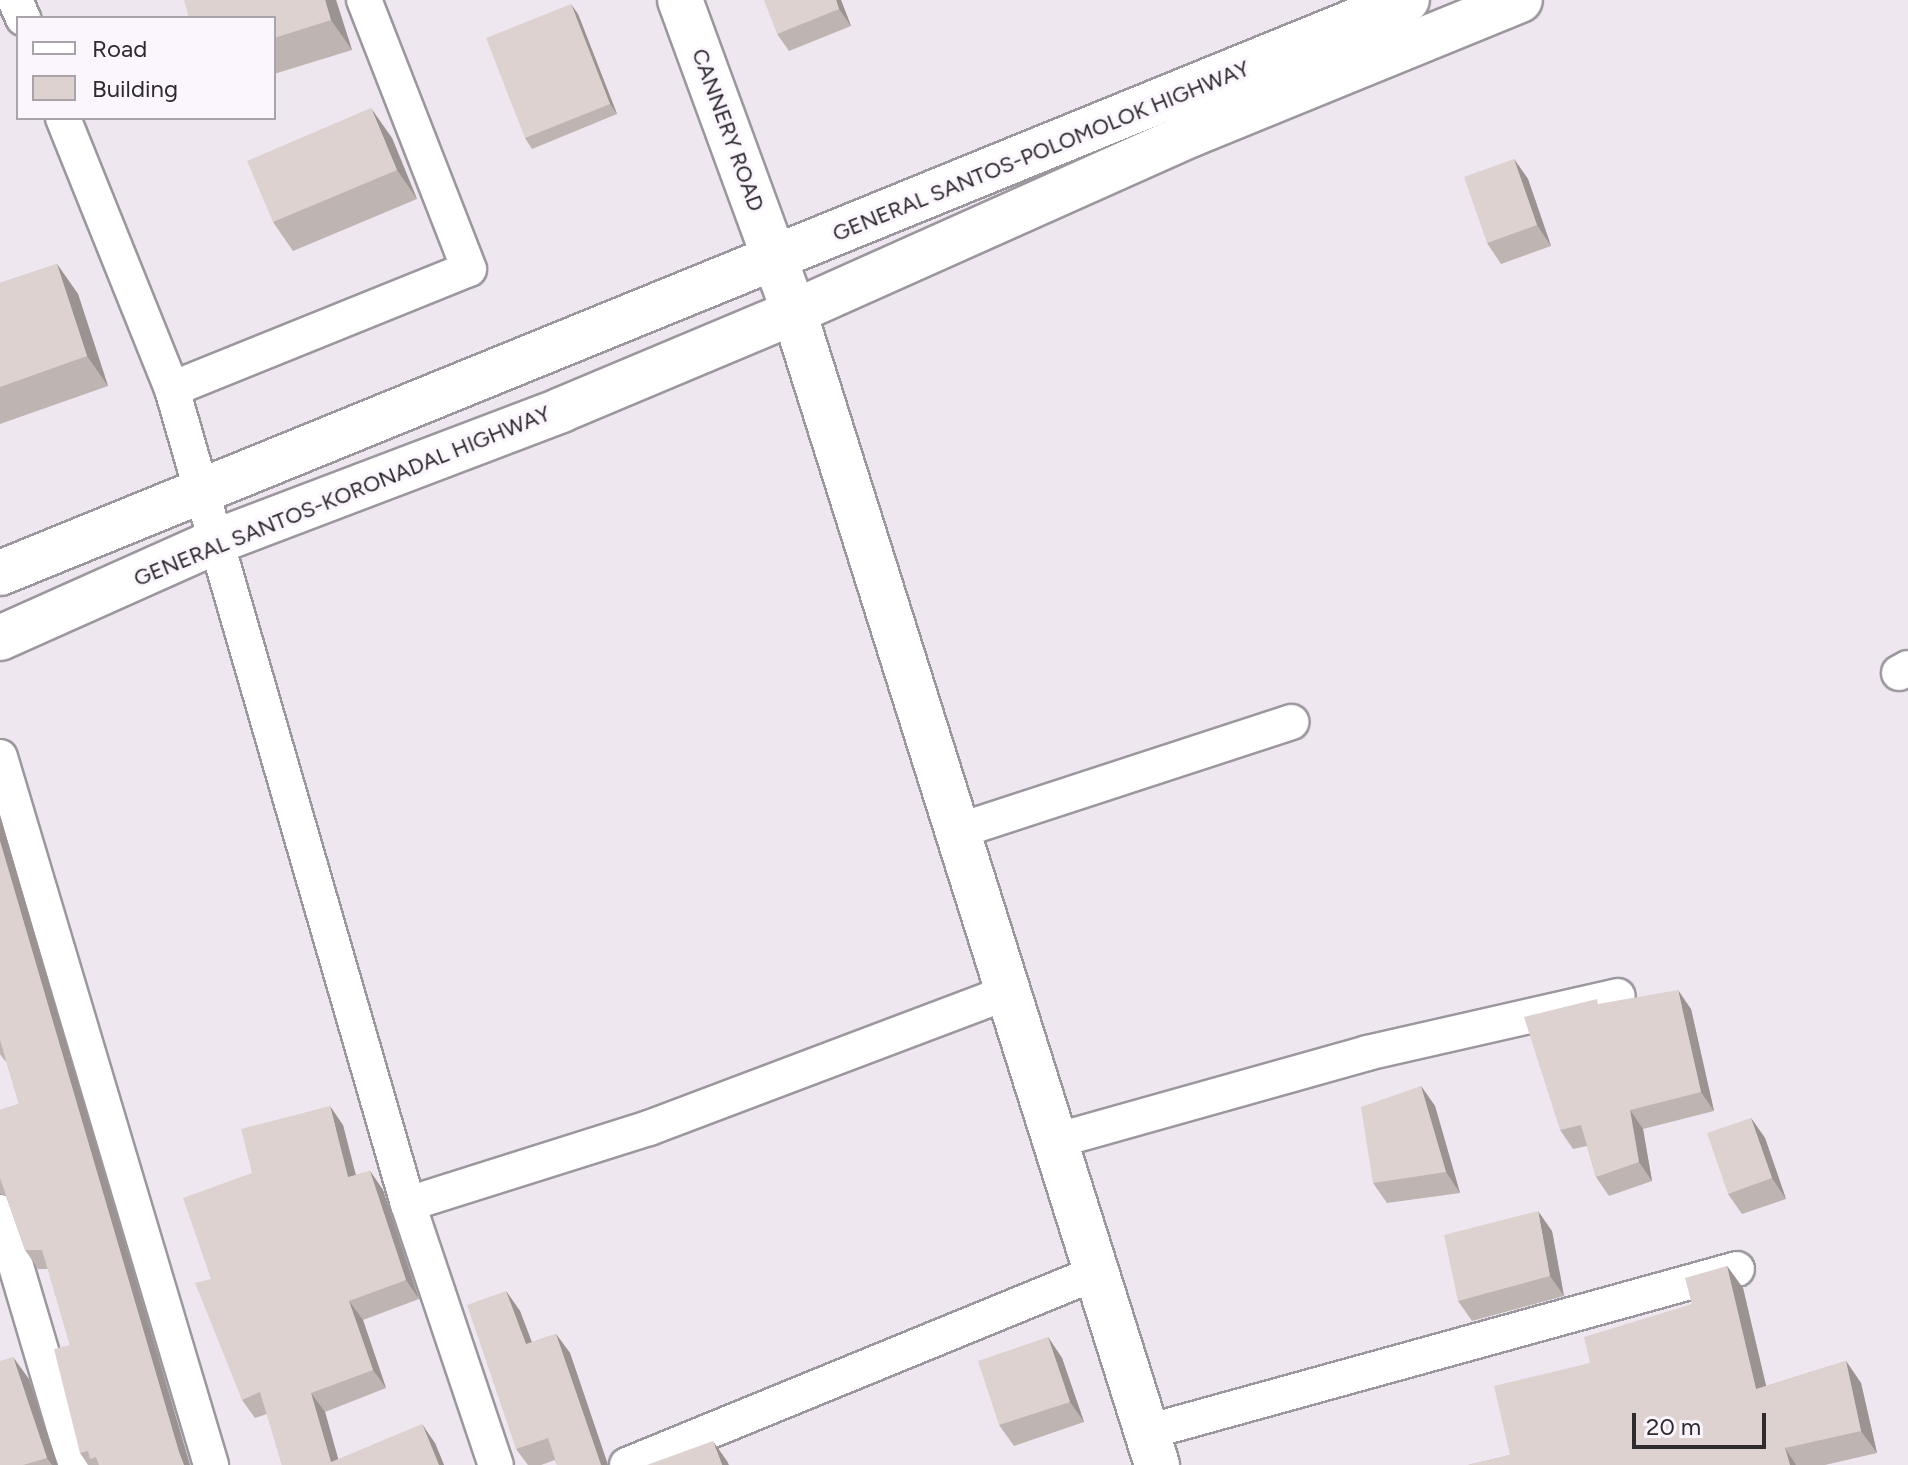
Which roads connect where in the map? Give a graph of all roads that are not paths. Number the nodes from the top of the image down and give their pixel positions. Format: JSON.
{"nodes":[{"id":1,"x":364,"y":0,"type":"edge"},
{"id":2,"x":680,"y":0,"type":"edge"},
{"id":3,"x":1407,"y":0,"type":"edge"},
{"id":4,"x":1520,"y":0,"type":"edge"},
{"id":5,"x":64,"y":120,"type":"edge"},
{"id":6,"x":776,"y":260,"type":"junction"},
{"id":7,"x":794,"y":312,"type":"junction"},
{"id":8,"x":172,"y":389,"type":"junction"},
{"id":9,"x":197,"y":491,"type":"junction"},
{"id":10,"x":217,"y":541,"type":"junction"},
{"id":11,"x":0,"y":573,"type":"edge"},
{"id":12,"x":0,"y":638,"type":"edge"},
{"id":13,"x":1291,"y":722,"type":"dead end"},
{"id":14,"x":0,"y":757,"type":"edge"},
{"id":15,"x":955,"y":832,"type":"junction"},
{"id":16,"x":1009,"y":992,"type":"junction"},
{"id":17,"x":1618,"y":996,"type":"dead end"},
{"id":18,"x":1058,"y":1140,"type":"junction"},
{"id":19,"x":408,"y":1204,"type":"junction"},
{"id":20,"x":0,"y":1212,"type":"edge"},
{"id":21,"x":1737,"y":1269,"type":"dead end"},
{"id":22,"x":1098,"y":1272,"type":"junction"},
{"id":23,"x":1152,"y":1449,"type":"edge"},
{"id":24,"x":75,"y":1465,"type":"edge"},
{"id":25,"x":211,"y":1465,"type":"edge"},
{"id":26,"x":496,"y":1465,"type":"edge"},
{"id":27,"x":627,"y":1465,"type":"edge"}],
"edges":[{"from":1,"to":8,"type":"street"},
{"from":2,"to":6,"type":"main road","name":"CANNERY ROAD"},
{"from":3,"to":6,"type":"main road","name":"GENERAL SANTOS-POLOMOLOK HIGHWAY"},
{"from":4,"to":7,"type":"main road","name":"GENERAL SANTOS-KORONADAL HIGHWAY"},
{"from":5,"to":8,"type":"street"},
{"from":6,"to":7,"type":"main road","name":"CANNERY ROAD"},
{"from":6,"to":9,"type":"main road","name":"GENERAL SANTOS-POLOMOLOK HIGHWAY"},
{"from":7,"to":10,"type":"main road","name":"GENERAL SANTOS-KORONADAL HIGHWAY"},
{"from":7,"to":15,"type":"main road","name":"CANNERY ROAD"},
{"from":8,"to":9,"type":"street"},
{"from":9,"to":10,"type":"street"},
{"from":9,"to":11,"type":"main road"},
{"from":10,"to":12,"type":"main road","name":"GENERAL SANTOS-KORONADAL HIGHWAY"},
{"from":10,"to":19,"type":"street"},
{"from":13,"to":15,"type":"street"},
{"from":14,"to":25,"type":"street"},
{"from":15,"to":16,"type":"main road","name":"CANNERY ROAD"},
{"from":16,"to":18,"type":"main road","name":"CANNERY ROAD"},
{"from":16,"to":19,"type":"street"},
{"from":17,"to":18,"type":"street"},
{"from":18,"to":22,"type":"main road","name":"CANNERY ROAD"},
{"from":19,"to":26,"type":"street"},
{"from":20,"to":24,"type":"street"},
{"from":21,"to":23,"type":"street"},
{"from":22,"to":23,"type":"main road","name":"CANNERY ROAD"},
{"from":22,"to":27,"type":"street"}]}
